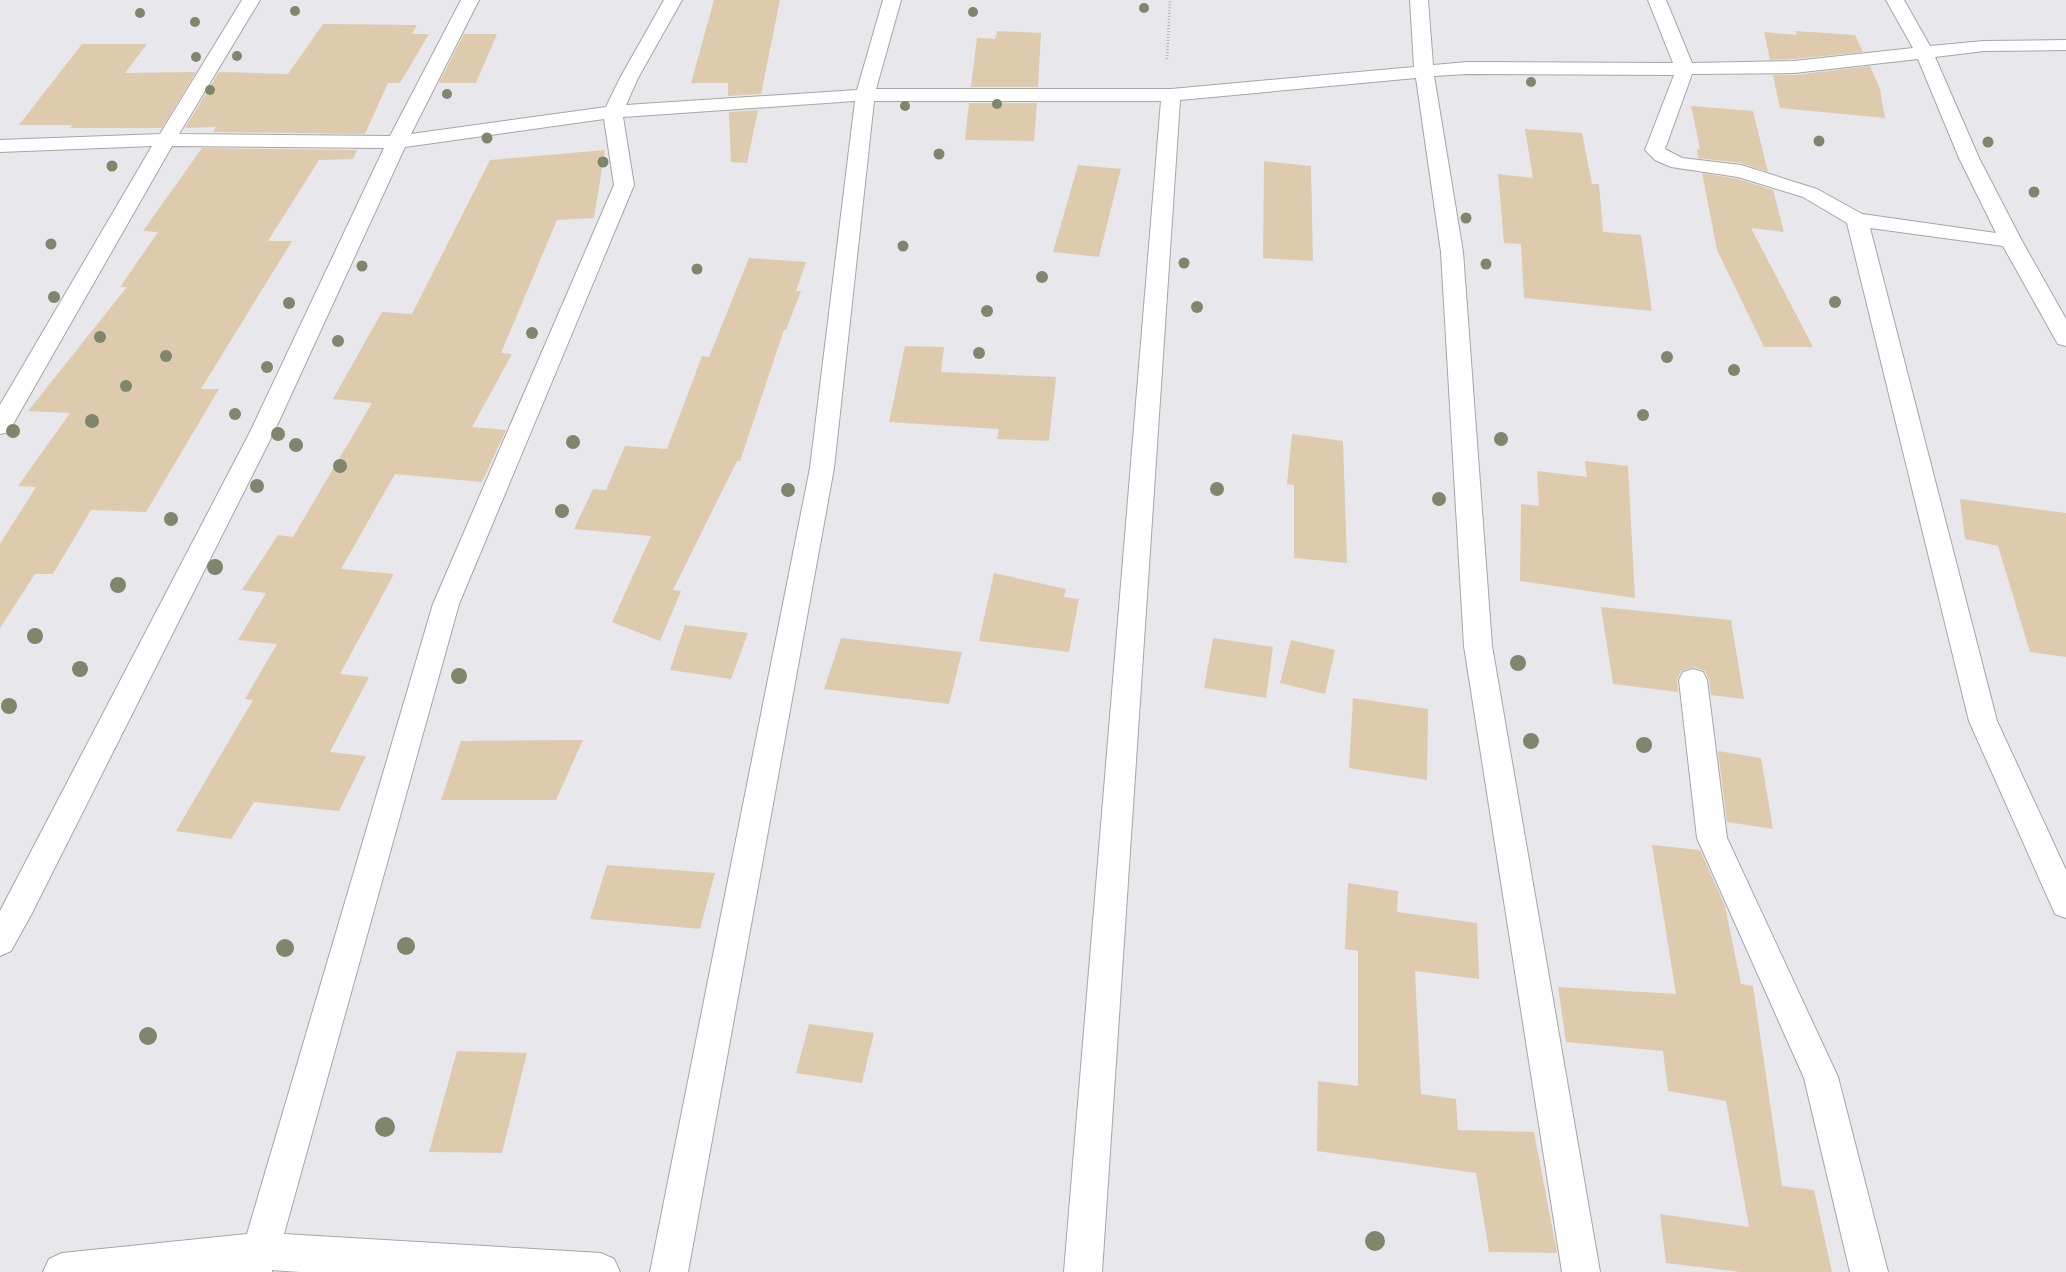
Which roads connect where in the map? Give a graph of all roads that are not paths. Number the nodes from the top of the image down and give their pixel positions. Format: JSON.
{"nodes":[{"id":1,"x":251,"y":0,"type":"edge"},
{"id":2,"x":470,"y":0,"type":"edge"},
{"id":3,"x":673,"y":0,"type":"edge"},
{"id":4,"x":892,"y":0,"type":"edge"},
{"id":5,"x":1419,"y":0,"type":"edge"},
{"id":6,"x":1657,"y":0,"type":"edge"},
{"id":7,"x":1895,"y":0,"type":"edge"},
{"id":8,"x":2066,"y":45,"type":"edge"},
{"id":9,"x":1924,"y":52,"type":"junction"},
{"id":10,"x":1685,"y":69,"type":"junction"},
{"id":11,"x":1424,"y":71,"type":"junction"},
{"id":12,"x":1171,"y":95,"type":"junction"},
{"id":13,"x":865,"y":96,"type":"junction"},
{"id":14,"x":613,"y":112,"type":"junction"},
{"id":15,"x":166,"y":140,"type":"junction"},
{"id":16,"x":397,"y":142,"type":"junction"},
{"id":17,"x":0,"y":146,"type":"edge"},
{"id":18,"x":1857,"y":220,"type":"junction"},
{"id":19,"x":2011,"y":241,"type":"junction"},
{"id":20,"x":2066,"y":339,"type":"edge"},
{"id":21,"x":0,"y":426,"type":"edge"},
{"id":22,"x":1694,"y":680,"type":"dead end"},
{"id":23,"x":2066,"y":904,"type":"edge"},
{"id":24,"x":0,"y":941,"type":"edge"},
{"id":25,"x":257,"y":1262,"type":"edge"},
{"id":26,"x":62,"y":1272,"type":"edge"},
{"id":27,"x":601,"y":1272,"type":"edge"},
{"id":28,"x":669,"y":1272,"type":"edge"},
{"id":29,"x":1084,"y":1272,"type":"edge"},
{"id":30,"x":1581,"y":1272,"type":"edge"},
{"id":31,"x":1869,"y":1272,"type":"edge"}],
"edges":[{"from":1,"to":15,"type":"street"},
{"from":2,"to":16,"type":"street"},
{"from":3,"to":14,"type":"street"},
{"from":4,"to":13,"type":"street"},
{"from":5,"to":11,"type":"street"},
{"from":6,"to":10,"type":"street"},
{"from":7,"to":9,"type":"street"},
{"from":8,"to":9,"type":"street"},
{"from":9,"to":10,"type":"street"},
{"from":9,"to":19,"type":"street"},
{"from":10,"to":11,"type":"street"},
{"from":10,"to":18,"type":"street"},
{"from":11,"to":12,"type":"street"},
{"from":11,"to":30,"type":"street"},
{"from":12,"to":13,"type":"street"},
{"from":12,"to":29,"type":"street"},
{"from":13,"to":14,"type":"street"},
{"from":13,"to":28,"type":"street"},
{"from":14,"to":16,"type":"street"},
{"from":14,"to":25,"type":"street"},
{"from":15,"to":16,"type":"street"},
{"from":15,"to":17,"type":"street"},
{"from":15,"to":21,"type":"street"},
{"from":16,"to":24,"type":"street"},
{"from":18,"to":19,"type":"street"},
{"from":18,"to":23,"type":"street"},
{"from":19,"to":20,"type":"street"},
{"from":22,"to":31,"type":"street"},
{"from":25,"to":26,"type":"street"},
{"from":25,"to":27,"type":"street"}]}
